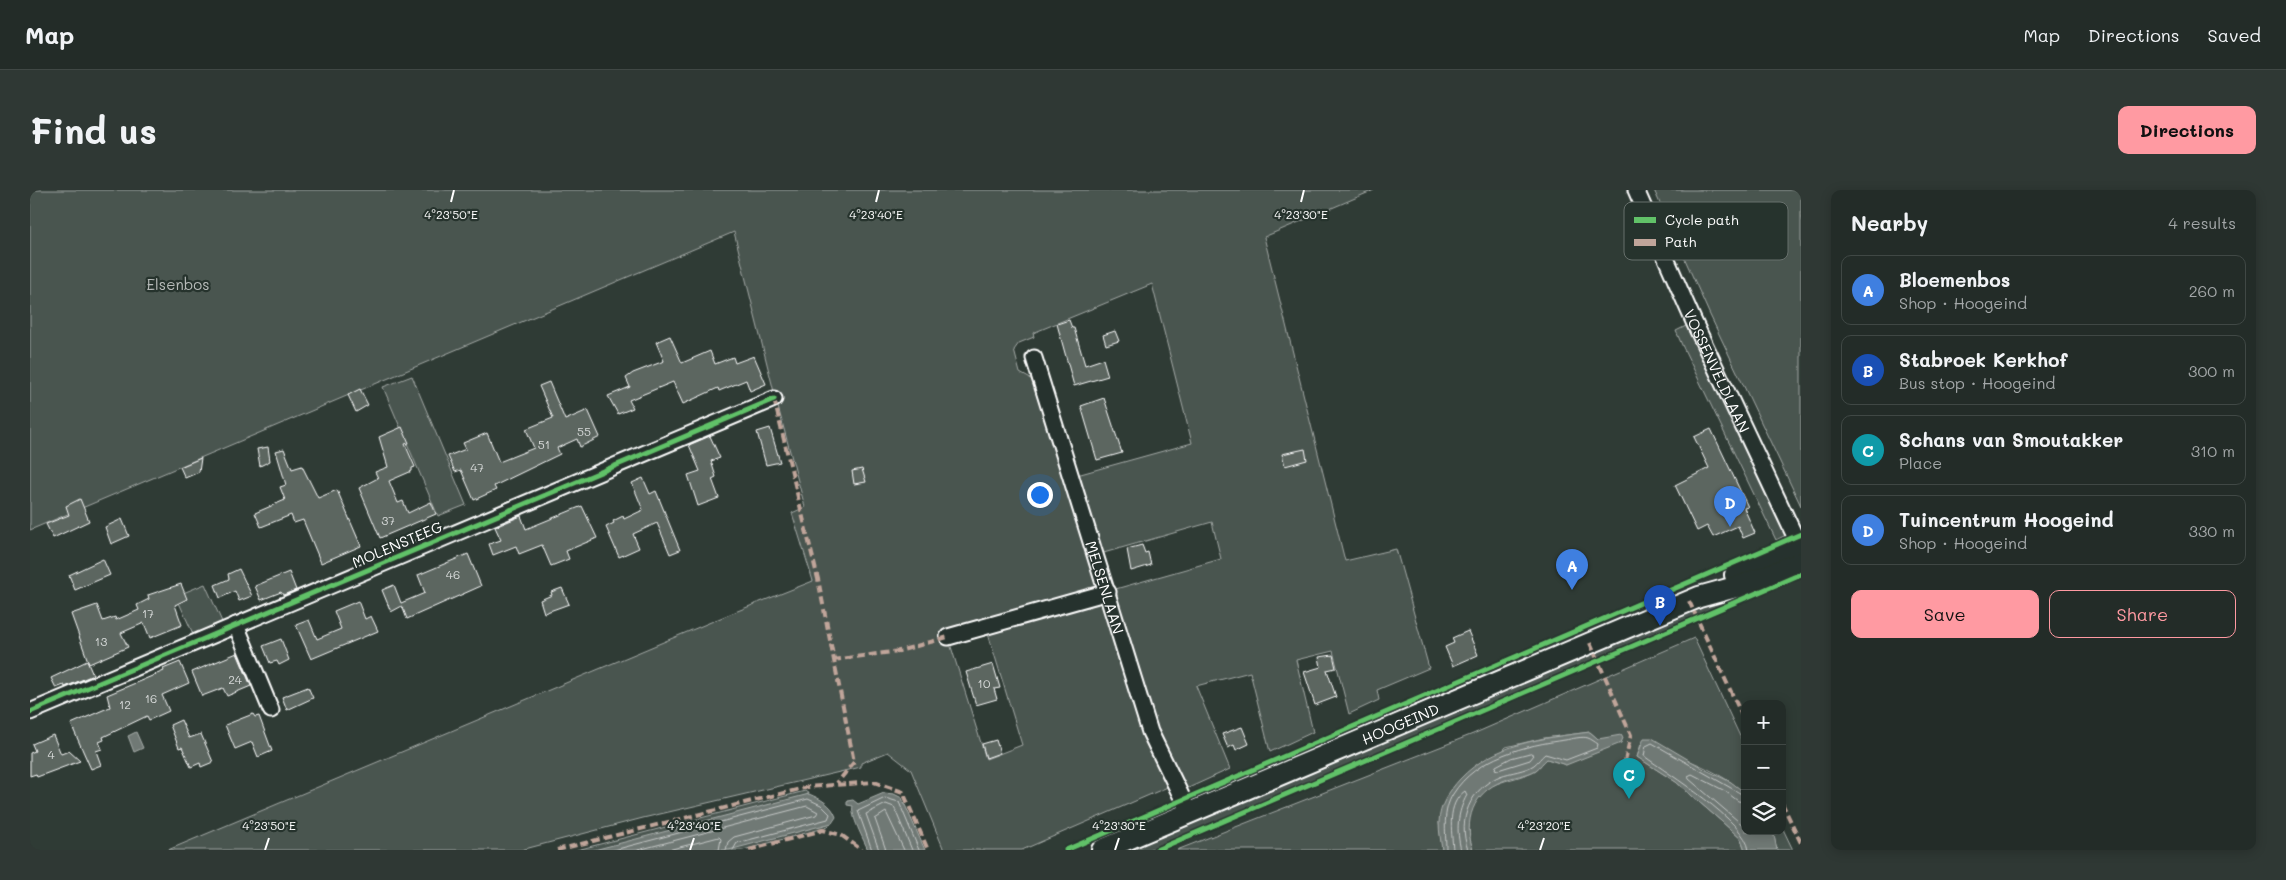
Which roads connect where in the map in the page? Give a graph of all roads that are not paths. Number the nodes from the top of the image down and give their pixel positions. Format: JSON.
{"nodes":[{"id":1,"x":1636,"y":190,"type":"edge"},
{"id":2,"x":1641,"y":202,"type":"edge"},
{"id":3,"x":1667,"y":260,"type":"edge"},
{"id":4,"x":1034,"y":358,"type":"dead end"},
{"id":5,"x":774,"y":399,"type":"dead end"},
{"id":6,"x":1801,"y":551,"type":"edge"},
{"id":7,"x":1108,"y":592,"type":"junction"},
{"id":8,"x":236,"y":625,"type":"junction"},
{"id":9,"x":948,"y":637,"type":"dead end"},
{"id":10,"x":271,"y":710,"type":"dead end"},
{"id":11,"x":30,"y":712,"type":"edge"},
{"id":12,"x":1189,"y":812,"type":"junction"},
{"id":13,"x":1102,"y":850,"type":"edge"}],
"edges":[{"from":1,"to":2,"type":"street","name":"VOSSENVELDLAAN"},
{"from":3,"to":6,"type":"street","name":"VOSSENVELDLAAN"},
{"from":4,"to":7,"type":"street","name":"MELSENLAAN"},
{"from":5,"to":8,"type":"street","name":"MOLENSTEEG"},
{"from":6,"to":12,"type":"main road","name":"HOOGEIND"},
{"from":7,"to":9,"type":"street"},
{"from":7,"to":12,"type":"street","name":"MELSENLAAN"},
{"from":8,"to":10,"type":"street"},
{"from":8,"to":11,"type":"street","name":"MOLENSTEEG"},
{"from":12,"to":13,"type":"main road","name":"HOOGEIND"}]}
